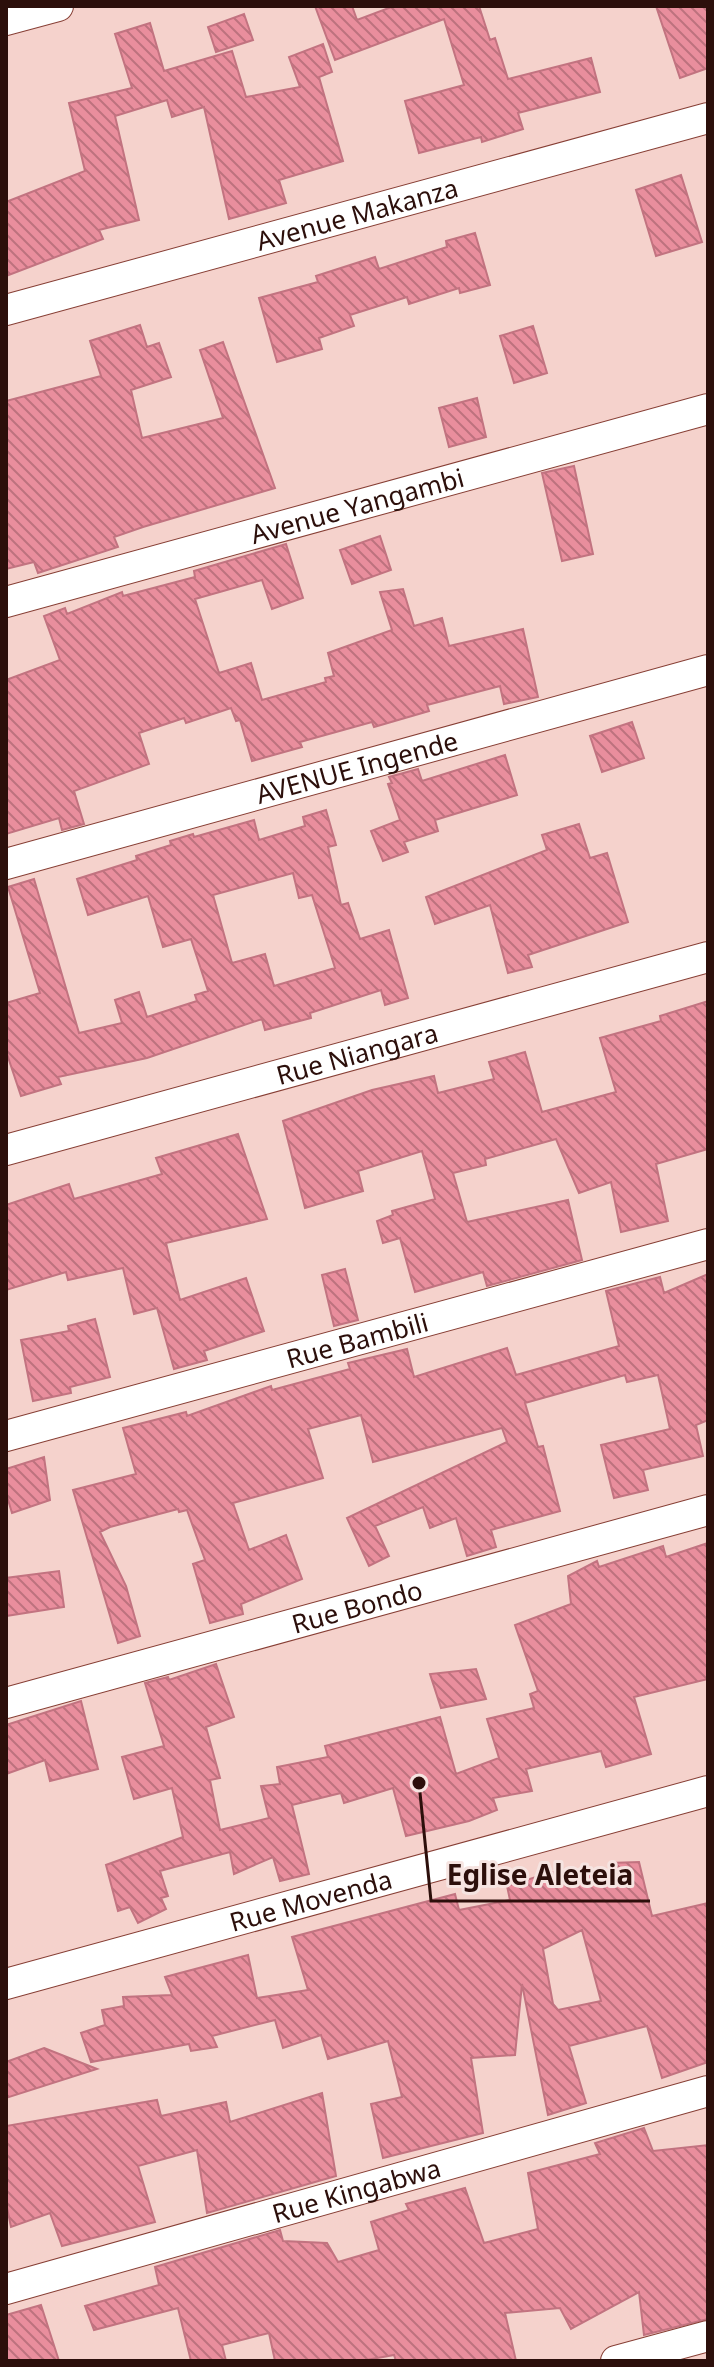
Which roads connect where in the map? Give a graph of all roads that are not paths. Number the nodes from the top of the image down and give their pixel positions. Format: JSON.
{"nodes":[{"id":1,"x":58,"y":6,"type":"edge"},
{"id":2,"x":6,"y":20,"type":"edge"},
{"id":3,"x":708,"y":118,"type":"edge"},
{"id":4,"x":6,"y":310,"type":"edge"},
{"id":5,"x":708,"y":409,"type":"edge"},
{"id":6,"x":6,"y":602,"type":"edge"},
{"id":7,"x":708,"y":670,"type":"edge"},
{"id":8,"x":6,"y":864,"type":"edge"},
{"id":9,"x":708,"y":957,"type":"edge"},
{"id":10,"x":6,"y":1150,"type":"edge"},
{"id":11,"x":708,"y":1244,"type":"edge"},
{"id":12,"x":6,"y":1436,"type":"edge"},
{"id":13,"x":708,"y":1510,"type":"edge"},
{"id":14,"x":6,"y":1703,"type":"edge"},
{"id":15,"x":708,"y":1791,"type":"edge"},
{"id":16,"x":6,"y":1984,"type":"edge"},
{"id":17,"x":708,"y":2091,"type":"edge"},
{"id":18,"x":6,"y":2289,"type":"edge"},
{"id":19,"x":708,"y":2336,"type":"edge"},
{"id":20,"x":616,"y":2361,"type":"edge"}],
"edges":[{"from":1,"to":2,"type":"street"},
{"from":3,"to":4,"type":"street","name":"Avenue Makanza"},
{"from":5,"to":6,"type":"street","name":"Avenue Yangambi"},
{"from":7,"to":8,"type":"street","name":"AVENUE Ingende"},
{"from":9,"to":10,"type":"street","name":"Rue Niangara"},
{"from":11,"to":12,"type":"street","name":"Rue Bambili"},
{"from":13,"to":14,"type":"street","name":"Rue Bondo"},
{"from":15,"to":16,"type":"street","name":"Rue Movenda"},
{"from":17,"to":18,"type":"street","name":"Rue Kingabwa"},
{"from":19,"to":20,"type":"street"}]}
